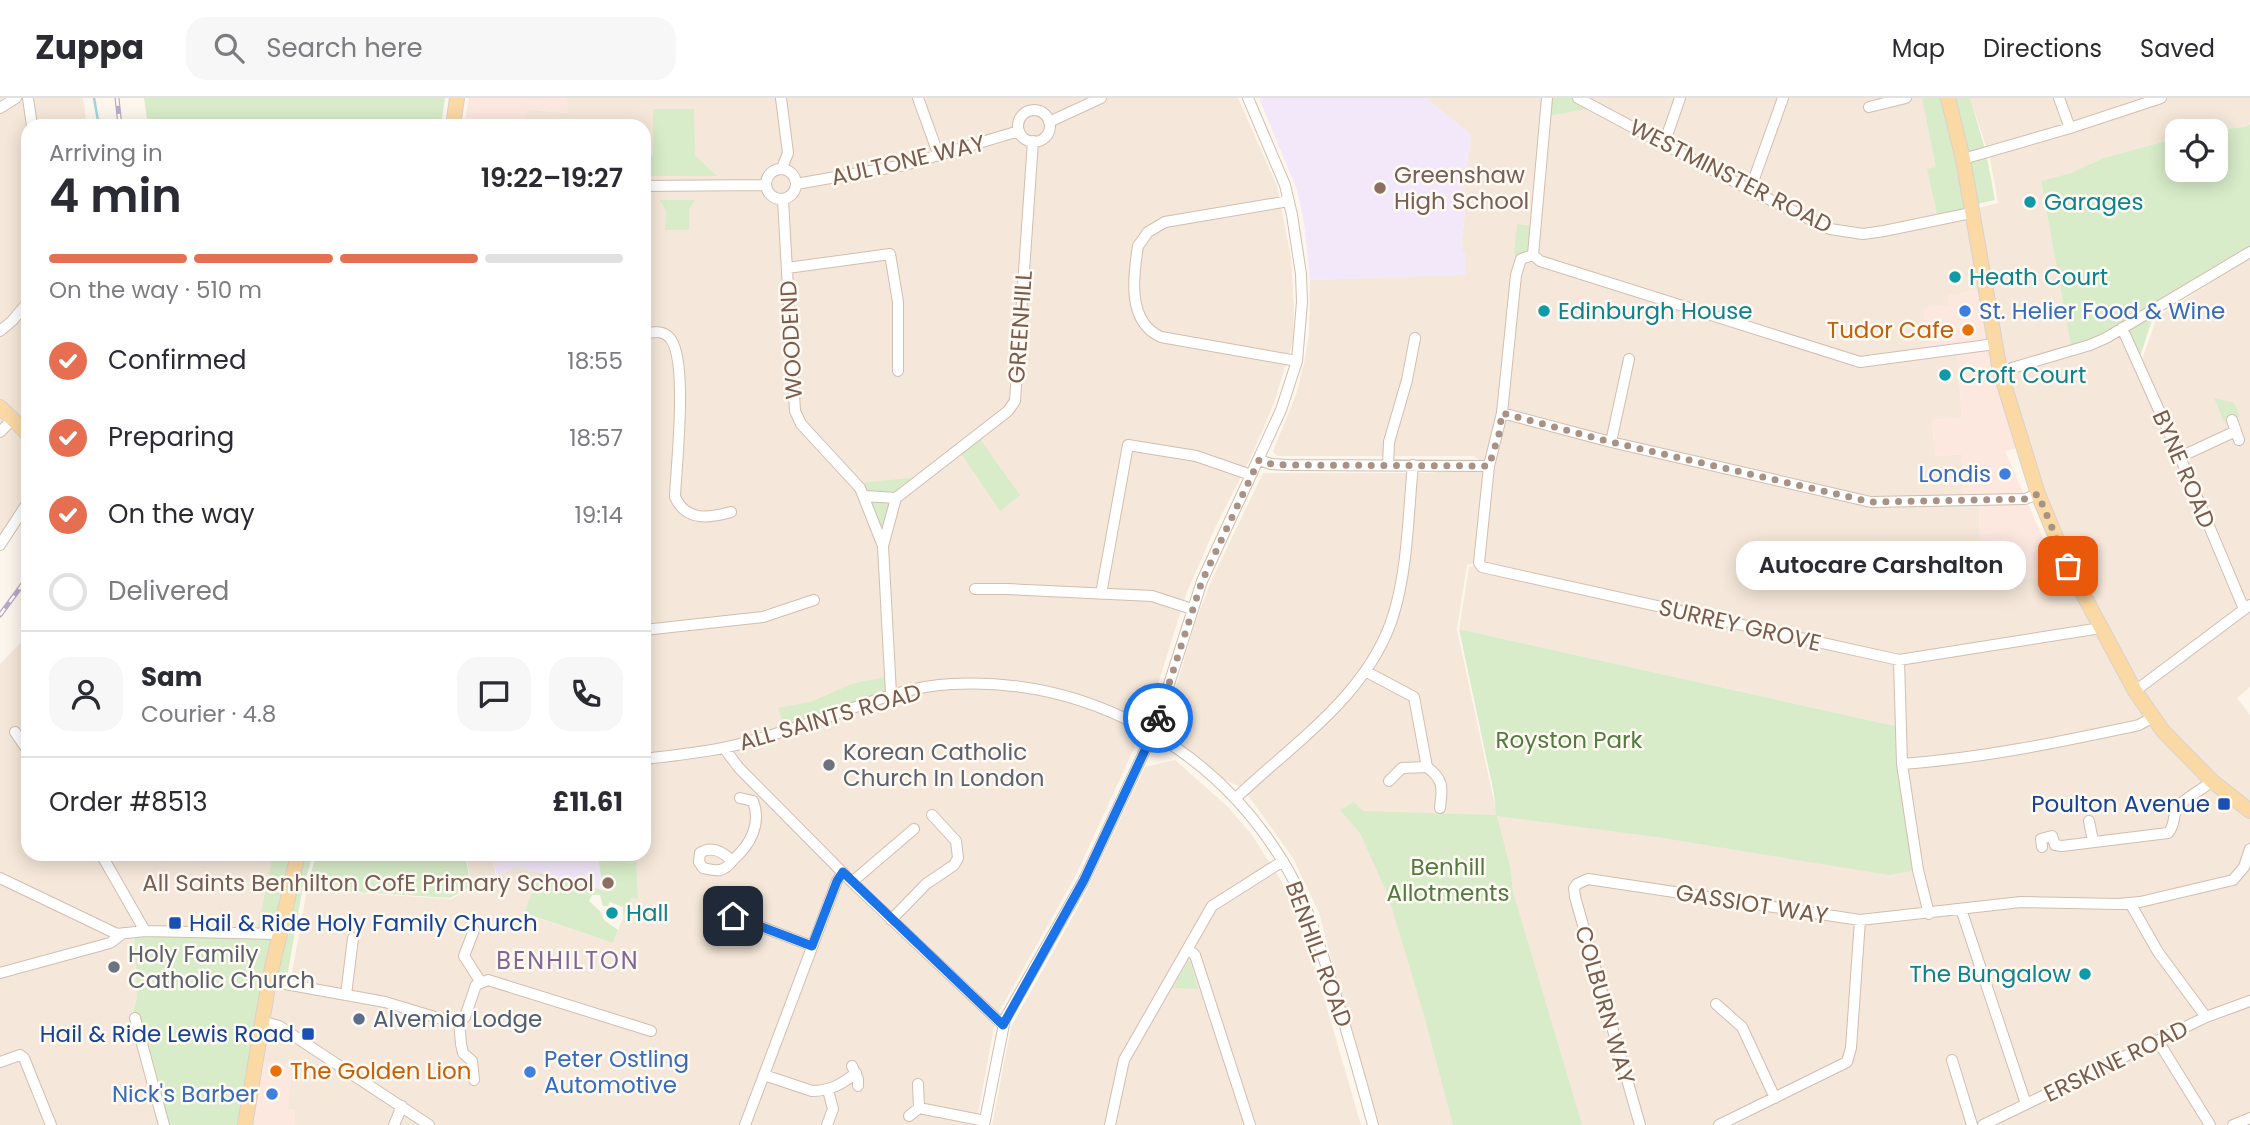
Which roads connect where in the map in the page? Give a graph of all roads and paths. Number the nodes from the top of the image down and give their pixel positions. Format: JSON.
{"nodes":[{"id":1,"x":16,"y":98,"type":"edge"},
{"id":2,"x":28,"y":98,"type":"edge"},
{"id":3,"x":457,"y":98,"type":"edge"},
{"id":4,"x":781,"y":98,"type":"edge"},
{"id":5,"x":918,"y":98,"type":"edge"},
{"id":6,"x":1101,"y":98,"type":"edge"},
{"id":7,"x":1248,"y":98,"type":"edge"},
{"id":8,"x":1547,"y":98,"type":"edge"},
{"id":9,"x":1578,"y":98,"type":"edge"},
{"id":10,"x":1680,"y":98,"type":"edge"},
{"id":11,"x":1783,"y":98,"type":"edge"},
{"id":12,"x":1906,"y":98,"type":"edge"},
{"id":13,"x":1948,"y":98,"type":"edge"},
{"id":14,"x":2059,"y":98,"type":"edge"},
{"id":15,"x":2161,"y":98,"type":"edge"},
{"id":16,"x":1869,"y":107,"type":"dead end"},
{"id":17,"x":0,"y":108,"type":"edge"},
{"id":18,"x":31,"y":119,"type":"edge"},
{"id":19,"x":454,"y":119,"type":"edge"},
{"id":20,"x":1049,"y":122,"type":"junction"},
{"id":21,"x":2070,"y":128,"type":"junction"},
{"id":22,"x":1019,"y":131,"type":"junction"},
{"id":23,"x":1033,"y":141,"type":"junction"},
{"id":24,"x":1664,"y":144,"type":"junction"},
{"id":25,"x":939,"y":156,"type":"junction"},
{"id":26,"x":1963,"y":159,"type":"junction"},
{"id":27,"x":782,"y":169,"type":"junction"},
{"id":28,"x":796,"y":184,"type":"junction"},
{"id":29,"x":765,"y":185,"type":"junction"},
{"id":30,"x":651,"y":186,"type":"edge"},
{"id":31,"x":1750,"y":190,"type":"junction"},
{"id":32,"x":783,"y":200,"type":"junction"},
{"id":33,"x":1289,"y":201,"type":"junction"},
{"id":34,"x":1971,"y":213,"type":"junction"},
{"id":35,"x":2250,"y":252,"type":"edge"},
{"id":36,"x":1533,"y":255,"type":"junction"},
{"id":37,"x":787,"y":268,"type":"junction"},
{"id":38,"x":21,"y":310,"type":"edge"},
{"id":39,"x":2122,"y":328,"type":"junction"},
{"id":40,"x":0,"y":331,"type":"edge"},
{"id":41,"x":651,"y":332,"type":"edge"},
{"id":42,"x":1415,"y":338,"type":"dead end"},
{"id":43,"x":1995,"y":344,"type":"junction"},
{"id":44,"x":1629,"y":359,"type":"dead end"},
{"id":45,"x":1297,"y":361,"type":"junction"},
{"id":46,"x":2012,"y":368,"type":"dead end"},
{"id":47,"x":898,"y":372,"type":"dead end"},
{"id":48,"x":0,"y":407,"type":"edge"},
{"id":49,"x":1502,"y":413,"type":"junction"},
{"id":50,"x":12,"y":420,"type":"junction"},
{"id":51,"x":2232,"y":420,"type":"dead end"},
{"id":52,"x":21,"y":428,"type":"edge"},
{"id":53,"x":0,"y":432,"type":"edge"},
{"id":54,"x":1611,"y":442,"type":"junction"},
{"id":55,"x":2180,"y":457,"type":"junction"},
{"id":56,"x":1259,"y":460,"type":"junction"},
{"id":57,"x":1388,"y":465,"type":"junction"},
{"id":58,"x":1413,"y":465,"type":"junction"},
{"id":59,"x":1489,"y":466,"type":"junction"},
{"id":60,"x":1251,"y":475,"type":"junction"},
{"id":61,"x":2038,"y":494,"type":"junction"},
{"id":62,"x":865,"y":496,"type":"junction"},
{"id":63,"x":896,"y":498,"type":"junction"},
{"id":64,"x":731,"y":512,"type":"dead end"},
{"id":65,"x":21,"y":513,"type":"edge"},
{"id":66,"x":0,"y":545,"type":"edge"},
{"id":67,"x":883,"y":546,"type":"junction"},
{"id":68,"x":975,"y":589,"type":"dead end"},
{"id":69,"x":1101,"y":594,"type":"junction"},
{"id":70,"x":814,"y":600,"type":"dead end"},
{"id":71,"x":2247,"y":607,"type":"edge"},
{"id":72,"x":1192,"y":609,"type":"junction"},
{"id":73,"x":2101,"y":628,"type":"junction"},
{"id":74,"x":651,"y":629,"type":"edge"},
{"id":75,"x":1899,"y":660,"type":"junction"},
{"id":76,"x":1365,"y":671,"type":"junction"},
{"id":77,"x":2135,"y":691,"type":"junction"},
{"id":78,"x":891,"y":694,"type":"junction"},
{"id":79,"x":2153,"y":717,"type":"junction"},
{"id":80,"x":1154,"y":731,"type":"junction"},
{"id":81,"x":15,"y":732,"type":"dead end"},
{"id":82,"x":21,"y":741,"type":"edge"},
{"id":83,"x":724,"y":748,"type":"junction"},
{"id":84,"x":651,"y":754,"type":"edge"},
{"id":85,"x":1902,"y":764,"type":"junction"},
{"id":86,"x":1427,"y":767,"type":"junction"},
{"id":87,"x":1389,"y":781,"type":"dead end"},
{"id":88,"x":2212,"y":781,"type":"junction"},
{"id":89,"x":762,"y":791,"type":"junction"},
{"id":90,"x":740,"y":798,"type":"dead end"},
{"id":91,"x":1236,"y":798,"type":"junction"},
{"id":92,"x":753,"y":801,"type":"junction"},
{"id":93,"x":1440,"y":808,"type":"dead end"},
{"id":94,"x":2250,"y":811,"type":"edge"},
{"id":95,"x":932,"y":815,"type":"dead end"},
{"id":96,"x":2089,"y":821,"type":"dead end"},
{"id":97,"x":914,"y":829,"type":"dead end"},
{"id":98,"x":883,"y":838,"type":"dead end"},
{"id":99,"x":2093,"y":841,"type":"junction"},
{"id":100,"x":2042,"y":847,"type":"dead end"},
{"id":101,"x":892,"y":848,"type":"junction"},
{"id":102,"x":2250,"y":849,"type":"edge"},
{"id":103,"x":105,"y":861,"type":"edge"},
{"id":104,"x":296,"y":861,"type":"edge"},
{"id":105,"x":732,"y":861,"type":"dead end"},
{"id":106,"x":1283,"y":861,"type":"junction"},
{"id":107,"x":843,"y":872,"type":"junction"},
{"id":108,"x":0,"y":878,"type":"edge"},
{"id":109,"x":852,"y":882,"type":"junction"},
{"id":110,"x":1577,"y":884,"type":"joint"},
{"id":111,"x":2130,"y":903,"type":"junction"},
{"id":112,"x":1961,"y":909,"type":"junction"},
{"id":113,"x":1928,"y":914,"type":"junction"},
{"id":114,"x":891,"y":920,"type":"junction"},
{"id":115,"x":1860,"y":920,"type":"junction"},
{"id":116,"x":474,"y":930,"type":"dead end"},
{"id":117,"x":729,"y":930,"type":"dead end"},
{"id":118,"x":145,"y":931,"type":"junction"},
{"id":119,"x":279,"y":933,"type":"junction"},
{"id":120,"x":122,"y":934,"type":"junction"},
{"id":121,"x":354,"y":938,"type":"dead end"},
{"id":122,"x":812,"y":946,"type":"junction"},
{"id":123,"x":1188,"y":949,"type":"junction"},
{"id":124,"x":0,"y":973,"type":"edge"},
{"id":125,"x":269,"y":981,"type":"junction"},
{"id":126,"x":480,"y":981,"type":"junction"},
{"id":127,"x":346,"y":995,"type":"junction"},
{"id":128,"x":2250,"y":1001,"type":"edge"},
{"id":129,"x":1716,"y":1004,"type":"dead end"},
{"id":130,"x":2206,"y":1017,"type":"junction"},
{"id":131,"x":135,"y":1018,"type":"dead end"},
{"id":132,"x":261,"y":1021,"type":"junction"},
{"id":133,"x":458,"y":1021,"type":"junction"},
{"id":134,"x":1003,"y":1025,"type":"junction"},
{"id":135,"x":651,"y":1031,"type":"dead end"},
{"id":136,"x":2158,"y":1041,"type":"junction"},
{"id":137,"x":1952,"y":1060,"type":"dead end"},
{"id":138,"x":0,"y":1062,"type":"edge"},
{"id":139,"x":764,"y":1075,"type":"junction"},
{"id":140,"x":474,"y":1080,"type":"dead end"},
{"id":141,"x":918,"y":1084,"type":"dead end"},
{"id":142,"x":858,"y":1086,"type":"dead end"},
{"id":143,"x":828,"y":1090,"type":"junction"},
{"id":144,"x":1775,"y":1098,"type":"junction"},
{"id":145,"x":2026,"y":1104,"type":"junction"},
{"id":146,"x":401,"y":1106,"type":"junction"},
{"id":147,"x":919,"y":1108,"type":"junction"},
{"id":148,"x":909,"y":1116,"type":"dead end"},
{"id":149,"x":2250,"y":1118,"type":"edge"},
{"id":150,"x":985,"y":1123,"type":"edge"},
{"id":151,"x":49,"y":1124,"type":"edge"},
{"id":152,"x":164,"y":1125,"type":"edge"},
{"id":153,"x":245,"y":1125,"type":"edge"},
{"id":154,"x":394,"y":1125,"type":"edge"},
{"id":155,"x":429,"y":1125,"type":"edge"},
{"id":156,"x":745,"y":1125,"type":"edge"},
{"id":157,"x":827,"y":1125,"type":"edge"},
{"id":158,"x":1110,"y":1125,"type":"edge"},
{"id":159,"x":1250,"y":1125,"type":"edge"},
{"id":160,"x":1373,"y":1125,"type":"edge"},
{"id":161,"x":1640,"y":1125,"type":"edge"},
{"id":162,"x":1720,"y":1125,"type":"edge"},
{"id":163,"x":1972,"y":1125,"type":"edge"},
{"id":164,"x":1983,"y":1125,"type":"edge"},
{"id":165,"x":2210,"y":1125,"type":"edge"},
{"id":166,"x":2233,"y":1125,"type":"edge"}],
"edges":[{"from":1,"to":17,"type":"street"},
{"from":2,"to":18,"type":"street"},
{"from":3,"to":19,"type":"main road"},
{"from":4,"to":27,"type":"street"},
{"from":5,"to":25,"type":"street"},
{"from":6,"to":20,"type":"street"},
{"from":7,"to":33,"type":"street"},
{"from":8,"to":36,"type":"street"},
{"from":9,"to":24,"type":"street","name":"WESTMINSTER ROAD"},
{"from":10,"to":24,"type":"street"},
{"from":11,"to":31,"type":"street"},
{"from":12,"to":16,"type":"street"},
{"from":13,"to":26,"type":"main road"},
{"from":14,"to":21,"type":"street"},
{"from":15,"to":21,"type":"street"},
{"from":20,"to":22,"type":"street","name":"AULTONE WAY"},
{"from":20,"to":23,"type":"street"},
{"from":21,"to":26,"type":"street"},
{"from":22,"to":23,"type":"street"},
{"from":22,"to":25,"type":"street","name":"AULTONE WAY"},
{"from":23,"to":63,"type":"street","name":"GREENHILL"},
{"from":24,"to":31,"type":"street","name":"WESTMINSTER ROAD"},
{"from":25,"to":28,"type":"street","name":"AULTONE WAY"},
{"from":26,"to":34,"type":"main road"},
{"from":27,"to":28,"type":"street"},
{"from":27,"to":29,"type":"street"},
{"from":28,"to":32,"type":"street"},
{"from":29,"to":30,"type":"street"},
{"from":29,"to":32,"type":"street"},
{"from":31,"to":34,"type":"street","name":"WESTMINSTER ROAD"},
{"from":32,"to":37,"type":"street","name":"WOODEND"},
{"from":33,"to":45,"type":"street"},
{"from":33,"to":45,"type":"street"},
{"from":34,"to":43,"type":"main road"},
{"from":35,"to":39,"type":"street"},
{"from":36,"to":43,"type":"street"},
{"from":36,"to":49,"type":"street"},
{"from":37,"to":47,"type":"street"},
{"from":37,"to":62,"type":"street","name":"WOODEND"},
{"from":38,"to":40,"type":"street"},
{"from":39,"to":46,"type":"street"},
{"from":39,"to":55,"type":"street","name":"BYNE ROAD"},
{"from":41,"to":64,"type":"street"},
{"from":42,"to":57,"type":"street"},
{"from":43,"to":61,"type":"main road"},
{"from":44,"to":54,"type":"street"},
{"from":45,"to":56,"type":"street"},
{"from":48,"to":50,"type":"main road"},
{"from":49,"to":54,"type":"street"},
{"from":49,"to":59,"type":"street"},
{"from":50,"to":52,"type":"main road"},
{"from":50,"to":53,"type":"street"},
{"from":51,"to":55,"type":"street"},
{"from":54,"to":61,"type":"street"},
{"from":55,"to":71,"type":"street","name":"BYNE ROAD"},
{"from":56,"to":57,"type":"street"},
{"from":56,"to":60,"type":"street"},
{"from":57,"to":58,"type":"street"},
{"from":58,"to":59,"type":"street"},
{"from":58,"to":76,"type":"street"},
{"from":59,"to":75,"type":"street","name":"SURREY GROVE"},
{"from":60,"to":69,"type":"street"},
{"from":60,"to":72,"type":"street"},
{"from":61,"to":73,"type":"main road"},
{"from":62,"to":63,"type":"street"},
{"from":62,"to":67,"type":"street","name":"WOODEND"},
{"from":63,"to":67,"type":"street","name":"WOODEND"},
{"from":65,"to":66,"type":"street"},
{"from":67,"to":78,"type":"street","name":"WOODEND"},
{"from":68,"to":69,"type":"street"},
{"from":69,"to":72,"type":"street"},
{"from":70,"to":74,"type":"street"},
{"from":71,"to":77,"type":"street"},
{"from":72,"to":80,"type":"street"},
{"from":73,"to":75,"type":"street","name":"SURREY GROVE"},
{"from":73,"to":77,"type":"main road"},
{"from":75,"to":85,"type":"street"},
{"from":76,"to":86,"type":"street"},
{"from":76,"to":91,"type":"street"},
{"from":77,"to":79,"type":"main road"},
{"from":78,"to":80,"type":"street","name":"ALL SAINTS ROAD"},
{"from":78,"to":83,"type":"street","name":"ALL SAINTS ROAD"},
{"from":79,"to":85,"type":"street"},
{"from":79,"to":88,"type":"main road"},
{"from":80,"to":91,"type":"street","name":"ALL SAINTS ROAD"},
{"from":80,"to":134,"type":"street"},
{"from":81,"to":82,"type":"street"},
{"from":83,"to":84,"type":"street","name":"ALL SAINTS ROAD"},
{"from":83,"to":89,"type":"street"},
{"from":85,"to":113,"type":"street"},
{"from":86,"to":87,"type":"street"},
{"from":86,"to":93,"type":"street"},
{"from":88,"to":94,"type":"main road"},
{"from":88,"to":99,"type":"street"},
{"from":89,"to":92,"type":"street"},
{"from":89,"to":107,"type":"street"},
{"from":90,"to":92,"type":"street"},
{"from":91,"to":106,"type":"street","name":"BENHILL ROAD"},
{"from":92,"to":105,"type":"street"},
{"from":95,"to":114,"type":"street"},
{"from":96,"to":99,"type":"street"},
{"from":97,"to":101,"type":"street"},
{"from":98,"to":101,"type":"street"},
{"from":99,"to":100,"type":"street"},
{"from":101,"to":109,"type":"street"},
{"from":102,"to":111,"type":"street"},
{"from":103,"to":118,"type":"street"},
{"from":104,"to":119,"type":"main road"},
{"from":106,"to":123,"type":"street"},
{"from":106,"to":160,"type":"street","name":"BENHILL ROAD"},
{"from":107,"to":109,"type":"street"},
{"from":107,"to":122,"type":"street"},
{"from":108,"to":120,"type":"street"},
{"from":109,"to":114,"type":"street"},
{"from":110,"to":115,"type":"street","name":"GASSIOT WAY"},
{"from":110,"to":161,"type":"street","name":"COLBURN WAY"},
{"from":111,"to":112,"type":"street"},
{"from":111,"to":130,"type":"street"},
{"from":112,"to":113,"type":"street"},
{"from":112,"to":145,"type":"street"},
{"from":113,"to":115,"type":"street","name":"GASSIOT WAY"},
{"from":114,"to":134,"type":"street"},
{"from":115,"to":144,"type":"street"},
{"from":116,"to":126,"type":"street"},
{"from":117,"to":122,"type":"street"},
{"from":118,"to":119,"type":"street"},
{"from":118,"to":120,"type":"street"},
{"from":119,"to":125,"type":"main road"},
{"from":120,"to":124,"type":"street"},
{"from":121,"to":127,"type":"street"},
{"from":122,"to":139,"type":"street"},
{"from":123,"to":158,"type":"street"},
{"from":123,"to":159,"type":"street"},
{"from":125,"to":127,"type":"street"},
{"from":125,"to":132,"type":"main road"},
{"from":126,"to":133,"type":"street"},
{"from":126,"to":135,"type":"street"},
{"from":127,"to":133,"type":"street"},
{"from":128,"to":130,"type":"street","name":"ERSKINE ROAD"},
{"from":129,"to":144,"type":"street"},
{"from":130,"to":136,"type":"street","name":"ERSKINE ROAD"},
{"from":131,"to":152,"type":"street"},
{"from":132,"to":146,"type":"street"},
{"from":132,"to":153,"type":"main road"},
{"from":133,"to":140,"type":"street"},
{"from":134,"to":150,"type":"street"},
{"from":136,"to":145,"type":"street","name":"ERSKINE ROAD"},
{"from":136,"to":165,"type":"street"},
{"from":137,"to":163,"type":"street"},
{"from":138,"to":151,"type":"street"},
{"from":139,"to":143,"type":"street"},
{"from":139,"to":156,"type":"street"},
{"from":141,"to":147,"type":"street"},
{"from":142,"to":143,"type":"street"},
{"from":143,"to":157,"type":"street"},
{"from":144,"to":162,"type":"street"},
{"from":145,"to":164,"type":"street","name":"ERSKINE ROAD"},
{"from":146,"to":154,"type":"street"},
{"from":146,"to":155,"type":"street"},
{"from":147,"to":148,"type":"street"},
{"from":147,"to":150,"type":"street"},
{"from":149,"to":166,"type":"street"}]}
